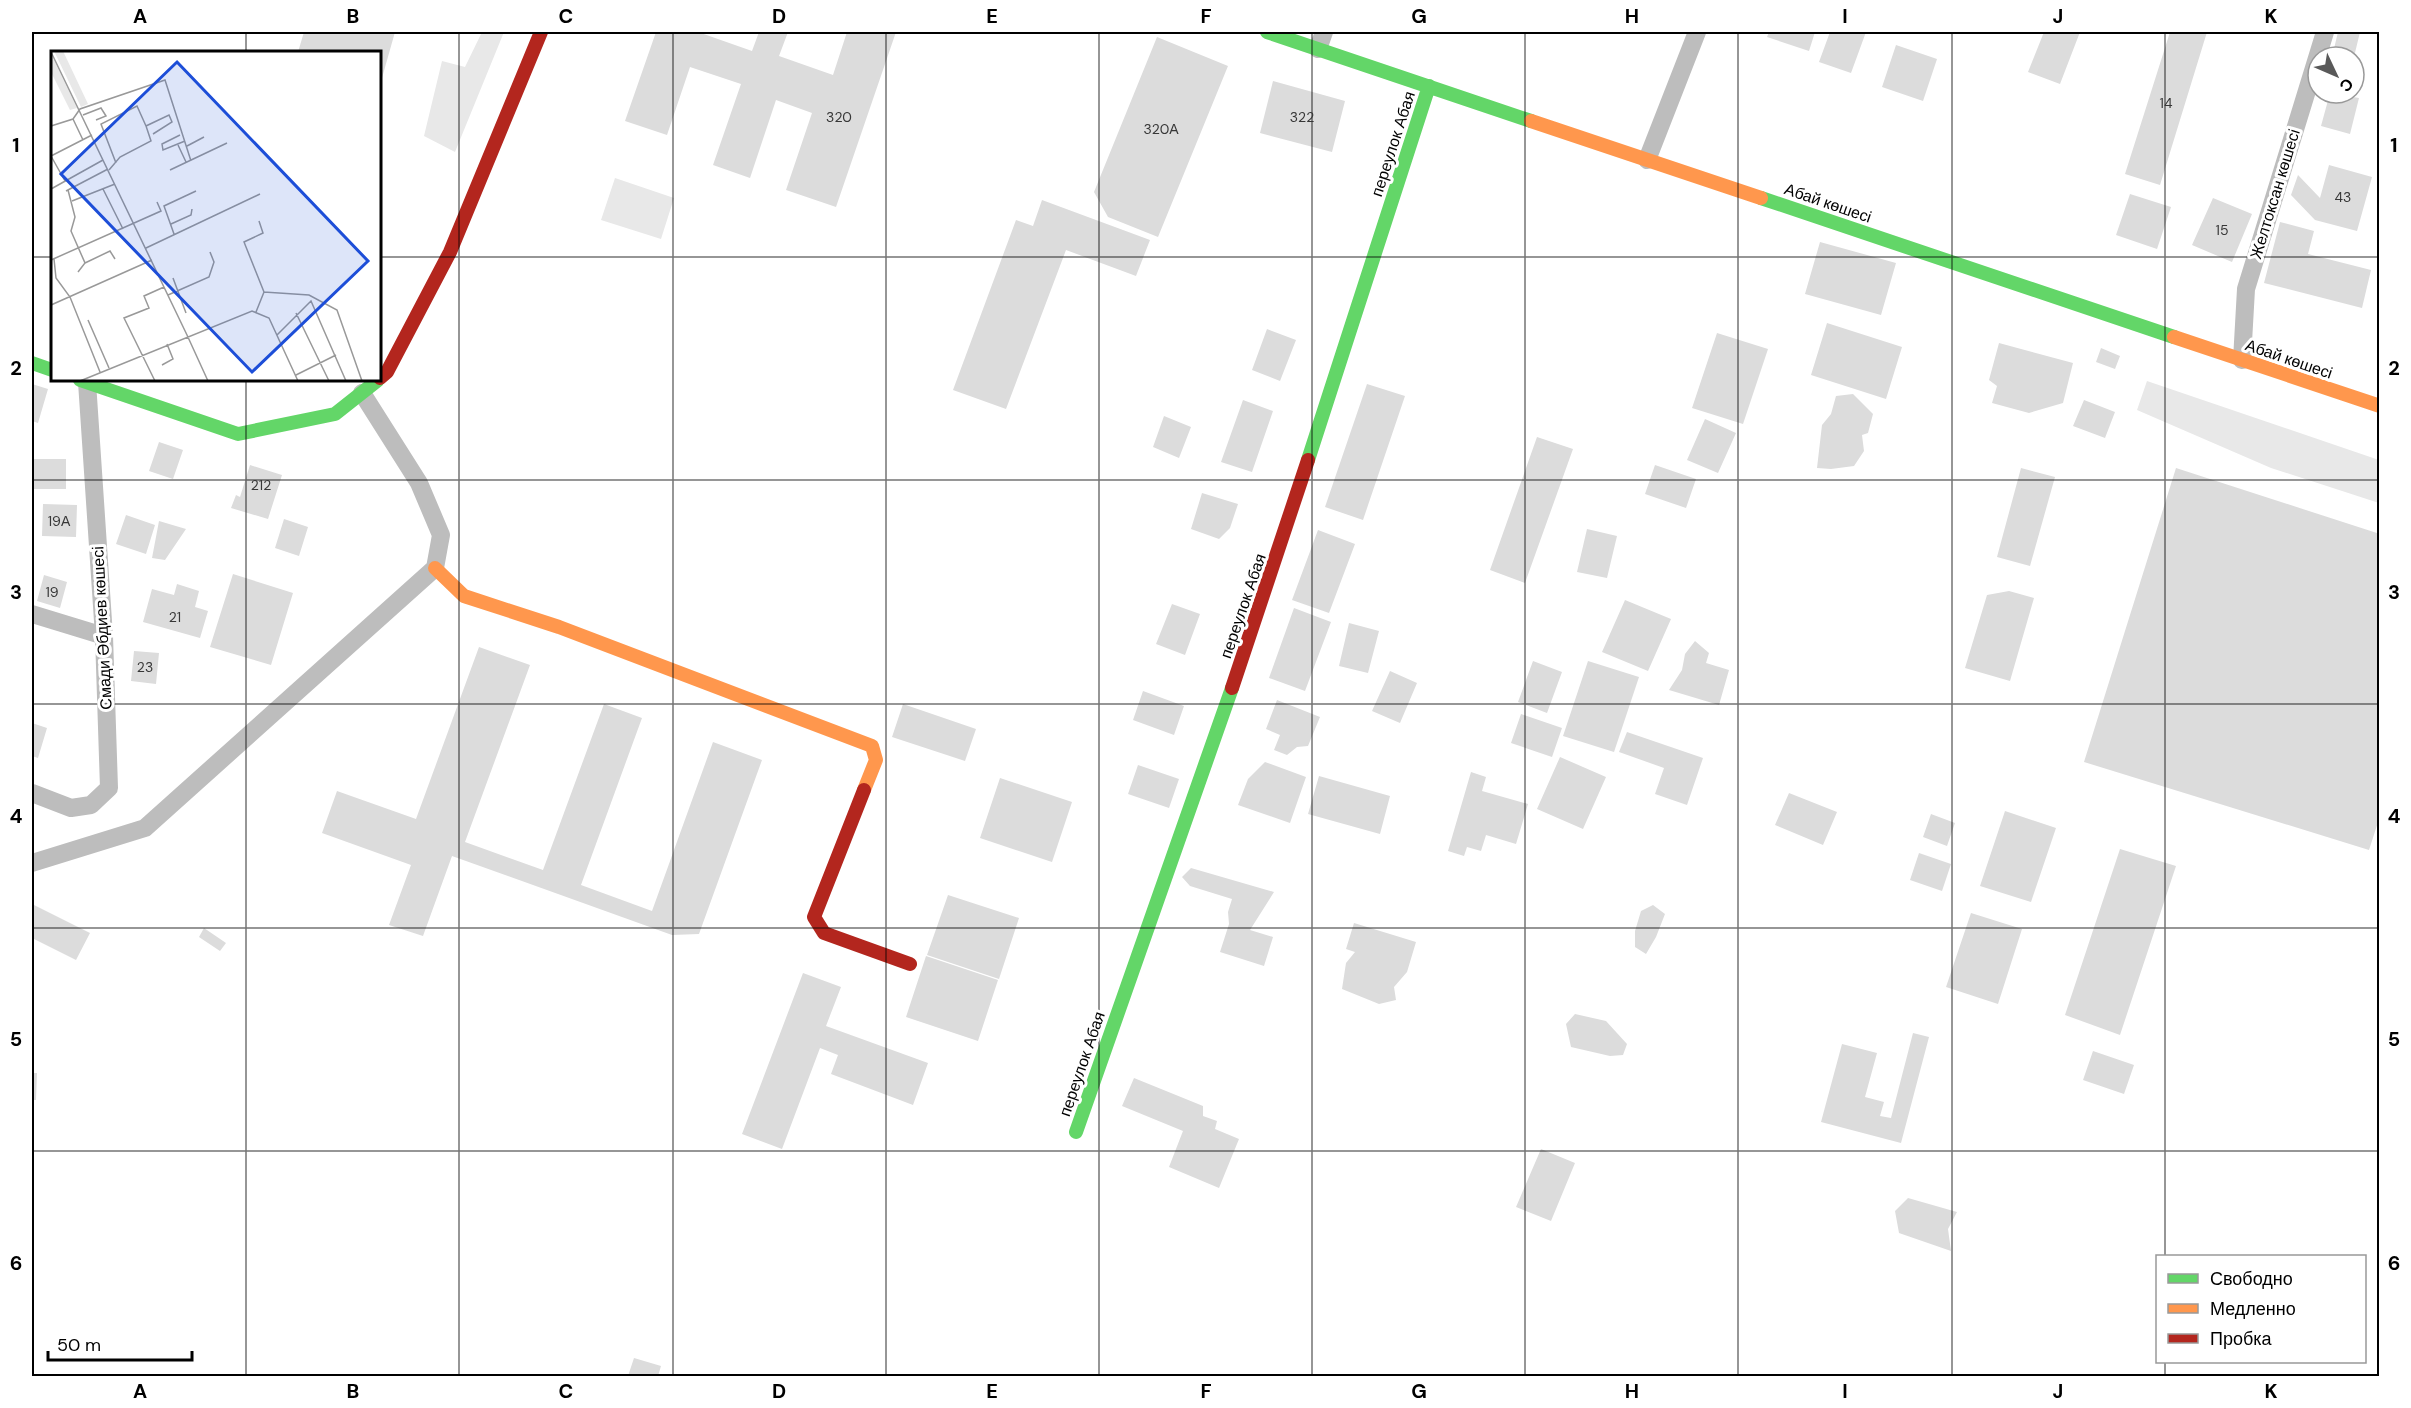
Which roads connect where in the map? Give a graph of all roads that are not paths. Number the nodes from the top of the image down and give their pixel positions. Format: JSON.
{"nodes":[{"id":1,"x":541,"y":32,"type":"edge"},
{"id":2,"x":1267,"y":32,"type":"edge"},
{"id":3,"x":1324,"y":32,"type":"edge"},
{"id":4,"x":1697,"y":32,"type":"edge"},
{"id":5,"x":2325,"y":32,"type":"edge"},
{"id":6,"x":1318,"y":49,"type":"junction"},
{"id":7,"x":1429,"y":86,"type":"junction"},
{"id":8,"x":1647,"y":160,"type":"junction"},
{"id":9,"x":2242,"y":360,"type":"junction"},
{"id":10,"x":32,"y":363,"type":"edge"},
{"id":11,"x":51,"y":370,"type":"edge"},
{"id":12,"x":381,"y":377,"type":"edge"},
{"id":13,"x":84,"y":381,"type":"edge"},
{"id":14,"x":377,"y":381,"type":"edge"},
{"id":15,"x":362,"y":393,"type":"junction"},
{"id":16,"x":2379,"y":406,"type":"edge"},
{"id":17,"x":435,"y":568,"type":"junction"},
{"id":18,"x":32,"y":614,"type":"edge"},
{"id":19,"x":104,"y":636,"type":"junction"},
{"id":20,"x":32,"y":793,"type":"edge"},
{"id":21,"x":32,"y":863,"type":"edge"},
{"id":22,"x":910,"y":964,"type":"dead end"},
{"id":23,"x":1076,"y":1132,"type":"dead end"}],
"edges":[{"from":1,"to":12,"type":"main road"},
{"from":2,"to":6,"type":"main road","name":"Абай көшесі"},
{"from":3,"to":6,"type":"street"},
{"from":4,"to":8,"type":"street"},
{"from":5,"to":9,"type":"street","name":"Желтоксан көшесі"},
{"from":6,"to":7,"type":"main road","name":"Абай көшесі"},
{"from":7,"to":8,"type":"main road","name":"Абай көшесі"},
{"from":7,"to":23,"type":"main road","name":"переулок Абая"},
{"from":8,"to":9,"type":"main road","name":"Абай көшесі"},
{"from":9,"to":16,"type":"main road","name":"Абай көшесі"},
{"from":10,"to":11,"type":"main road"},
{"from":13,"to":15,"type":"main road"},
{"from":13,"to":19,"type":"street","name":"Смади Әбдиев көшесі"},
{"from":14,"to":15,"type":"main road"},
{"from":15,"to":17,"type":"street"},
{"from":17,"to":21,"type":"street"},
{"from":17,"to":22,"type":"main road"},
{"from":18,"to":19,"type":"street"},
{"from":19,"to":20,"type":"street","name":"Смади Әбдиев көшесі"}]}
